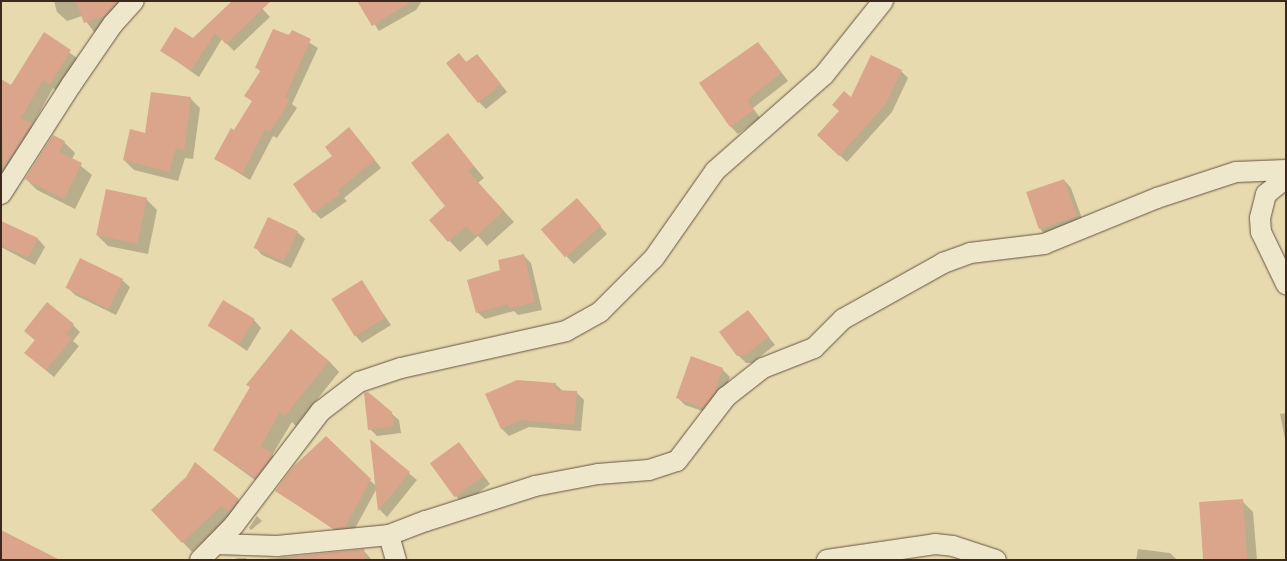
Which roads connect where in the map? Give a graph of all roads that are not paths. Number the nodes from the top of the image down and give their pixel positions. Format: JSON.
{"nodes":[{"id":1,"x":134,"y":1,"type":"edge"},
{"id":2,"x":883,"y":1,"type":"edge"},
{"id":3,"x":1286,"y":170,"type":"edge"},
{"id":4,"x":1286,"y":178,"type":"edge"},
{"id":5,"x":2,"y":191,"type":"edge"},
{"id":6,"x":1286,"y":284,"type":"edge"},
{"id":7,"x":390,"y":535,"type":"junction"},
{"id":8,"x":216,"y":544,"type":"junction"},
{"id":9,"x":201,"y":559,"type":"edge"},
{"id":10,"x":396,"y":560,"type":"edge"},
{"id":11,"x":827,"y":560,"type":"edge"},
{"id":12,"x":996,"y":560,"type":"edge"}],
"edges":[{"from":1,"to":5,"type":"street"},
{"from":2,"to":8,"type":"street"},
{"from":3,"to":7,"type":"street"},
{"from":4,"to":6,"type":"street"},
{"from":7,"to":8,"type":"street"},
{"from":7,"to":10,"type":"street"},
{"from":8,"to":9,"type":"street"},
{"from":11,"to":12,"type":"street"}]}
